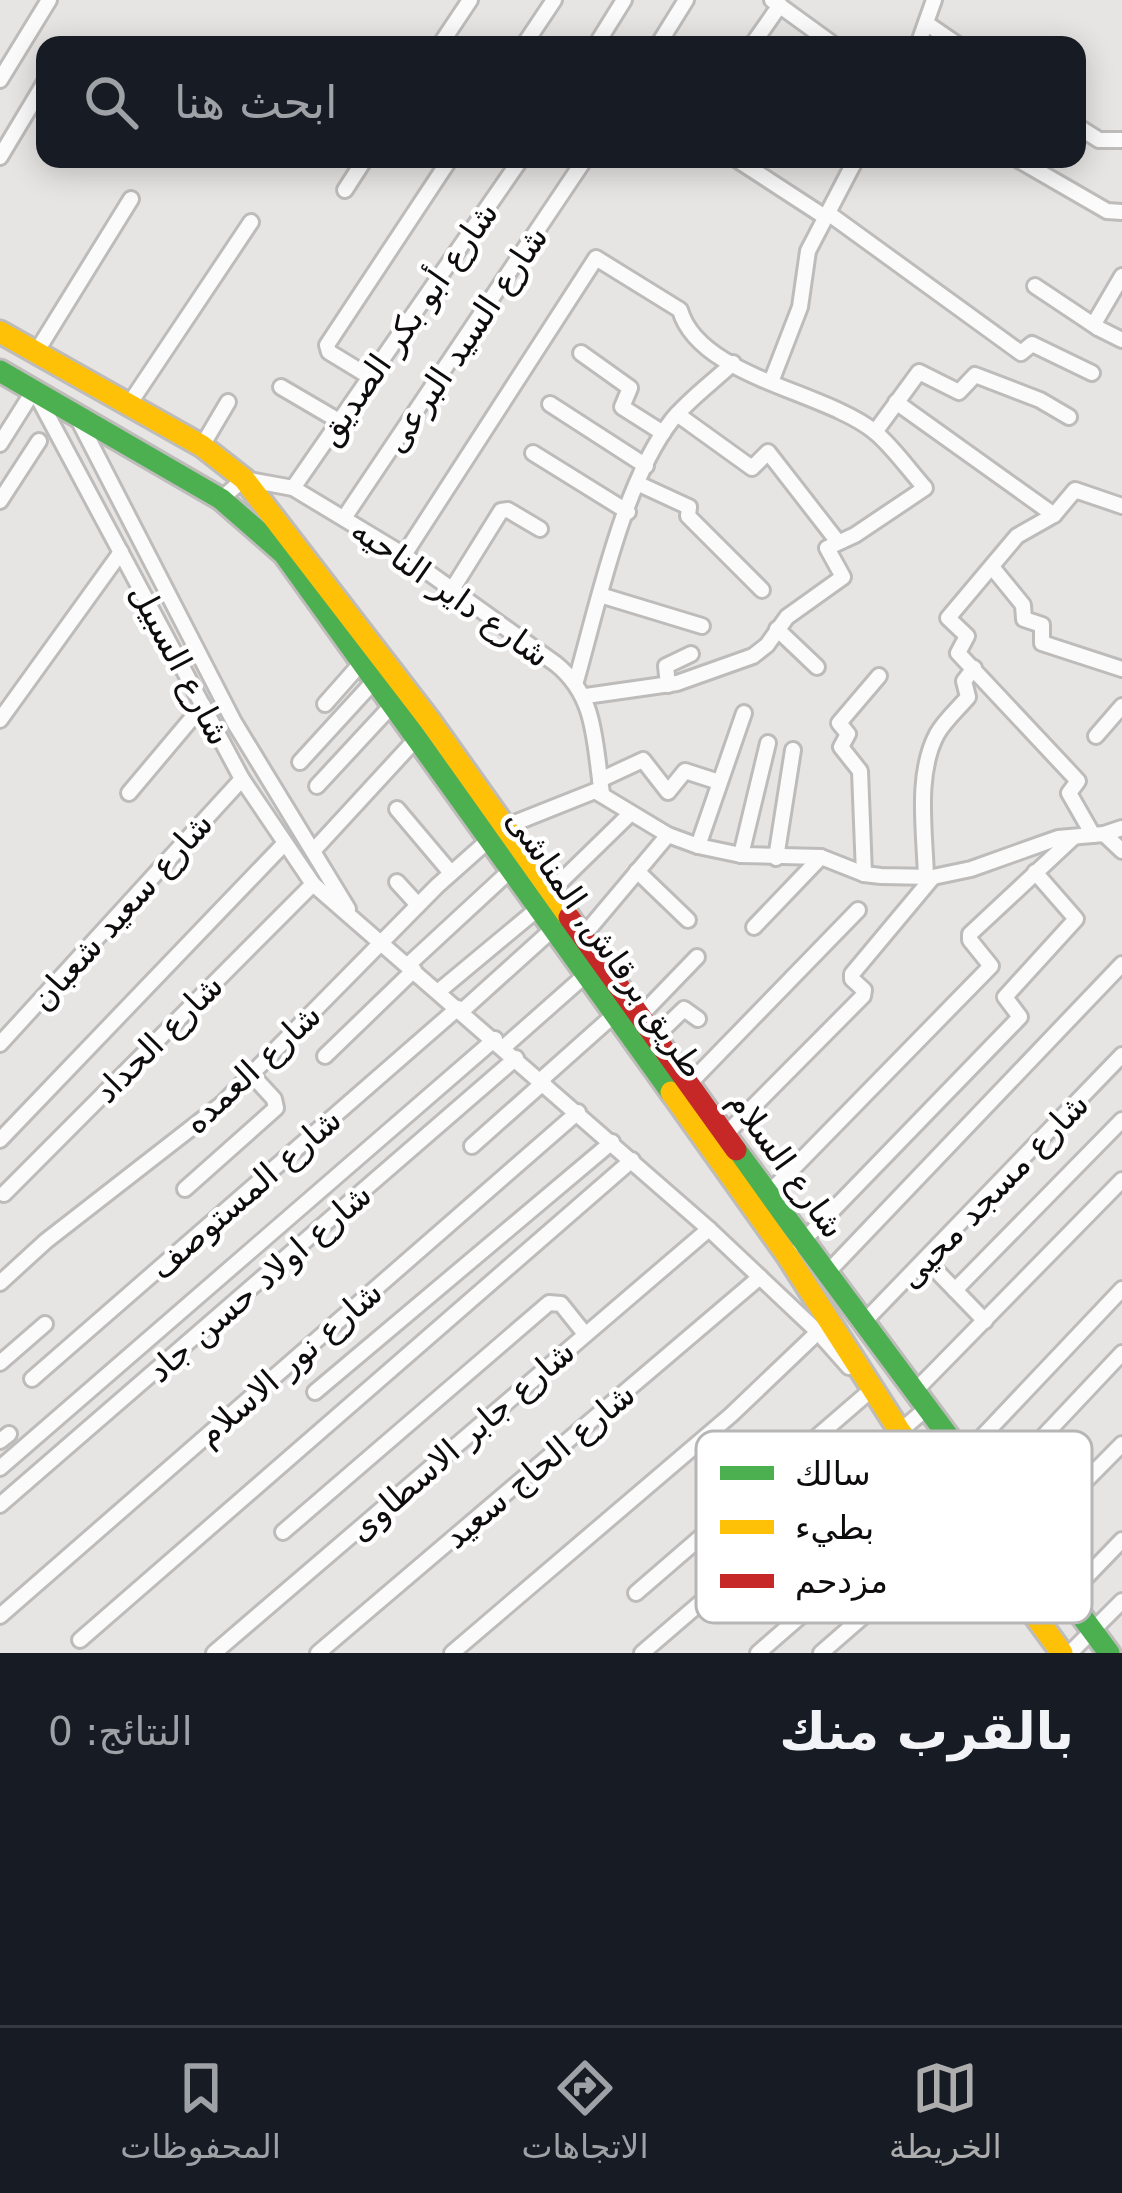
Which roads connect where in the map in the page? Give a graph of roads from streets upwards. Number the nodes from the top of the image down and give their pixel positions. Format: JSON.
{"nodes":[{"id":1,"x":49,"y":0,"type":"edge"},
{"id":2,"x":470,"y":0,"type":"edge"},
{"id":3,"x":554,"y":0,"type":"edge"},
{"id":4,"x":624,"y":0,"type":"edge"},
{"id":5,"x":686,"y":0,"type":"edge"},
{"id":6,"x":934,"y":0,"type":"edge"},
{"id":7,"x":776,"y":3,"type":"edge"},
{"id":8,"x":926,"y":23,"type":"junction"},
{"id":9,"x":446,"y":36,"type":"edge"},
{"id":10,"x":530,"y":36,"type":"edge"},
{"id":11,"x":602,"y":36,"type":"edge"},
{"id":12,"x":664,"y":36,"type":"edge"},
{"id":13,"x":757,"y":36,"type":"edge"},
{"id":14,"x":822,"y":36,"type":"edge"},
{"id":15,"x":921,"y":36,"type":"edge"},
{"id":16,"x":945,"y":36,"type":"edge"},
{"id":17,"x":0,"y":80,"type":"edge"},
{"id":18,"x":36,"y":97,"type":"edge"},
{"id":19,"x":1086,"y":132,"type":"edge"},
{"id":20,"x":1122,"y":140,"type":"edge"},
{"id":21,"x":0,"y":158,"type":"edge"},
{"id":22,"x":359,"y":168,"type":"edge"},
{"id":23,"x":443,"y":168,"type":"edge"},
{"id":24,"x":514,"y":168,"type":"edge"},
{"id":25,"x":579,"y":168,"type":"edge"},
{"id":26,"x":750,"y":168,"type":"edge"},
{"id":27,"x":851,"y":168,"type":"edge"},
{"id":28,"x":1033,"y":168,"type":"edge"},
{"id":29,"x":345,"y":190,"type":"dead end"},
{"id":30,"x":131,"y":199,"type":"dead end"},
{"id":31,"x":1122,"y":212,"type":"edge"},
{"id":32,"x":826,"y":215,"type":"junction"},
{"id":33,"x":251,"y":222,"type":"dead end"},
{"id":34,"x":1122,"y":276,"type":"edge"},
{"id":35,"x":1035,"y":286,"type":"dead end"},
{"id":36,"x":1098,"y":328,"type":"junction"},
{"id":37,"x":0,"y":332,"type":"edge"},
{"id":38,"x":1122,"y":340,"type":"edge"},
{"id":39,"x":37,"y":351,"type":"junction"},
{"id":40,"x":581,"y":353,"type":"dead end"},
{"id":41,"x":733,"y":363,"type":"junction"},
{"id":42,"x":0,"y":371,"type":"edge"},
{"id":43,"x":1092,"y":374,"type":"dead end"},
{"id":44,"x":370,"y":377,"type":"junction"},
{"id":45,"x":771,"y":382,"type":"junction"},
{"id":46,"x":281,"y":387,"type":"dead end"},
{"id":47,"x":34,"y":390,"type":"junction"},
{"id":48,"x":228,"y":402,"type":"dead end"},
{"id":49,"x":896,"y":402,"type":"junction"},
{"id":50,"x":130,"y":404,"type":"junction"},
{"id":51,"x":550,"y":404,"type":"dead end"},
{"id":52,"x":75,"y":414,"type":"junction"},
{"id":53,"x":677,"y":414,"type":"junction"},
{"id":54,"x":1070,"y":417,"type":"dead end"},
{"id":55,"x":339,"y":421,"type":"junction"},
{"id":56,"x":874,"y":432,"type":"junction"},
{"id":57,"x":663,"y":433,"type":"junction"},
{"id":58,"x":39,"y":442,"type":"dead end"},
{"id":59,"x":0,"y":443,"type":"edge"},
{"id":60,"x":202,"y":446,"type":"junction"},
{"id":61,"x":533,"y":453,"type":"dead end"},
{"id":62,"x":646,"y":466,"type":"junction"},
{"id":63,"x":244,"y":479,"type":"junction"},
{"id":64,"x":639,"y":484,"type":"junction"},
{"id":65,"x":293,"y":488,"type":"junction"},
{"id":66,"x":221,"y":499,"type":"junction"},
{"id":67,"x":0,"y":501,"type":"edge"},
{"id":68,"x":1122,"y":506,"type":"edge"},
{"id":69,"x":628,"y":512,"type":"junction"},
{"id":70,"x":1054,"y":514,"type":"junction"},
{"id":71,"x":344,"y":518,"type":"junction"},
{"id":72,"x":540,"y":529,"type":"dead end"},
{"id":73,"x":838,"y":542,"type":"junction"},
{"id":74,"x":122,"y":552,"type":"junction"},
{"id":75,"x":404,"y":555,"type":"junction"},
{"id":76,"x":992,"y":567,"type":"junction"},
{"id":77,"x":453,"y":588,"type":"junction"},
{"id":78,"x":762,"y":590,"type":"dead end"},
{"id":79,"x":600,"y":595,"type":"junction"},
{"id":80,"x":702,"y":626,"type":"dead end"},
{"id":81,"x":777,"y":629,"type":"junction"},
{"id":82,"x":691,"y":654,"type":"dead end"},
{"id":83,"x":817,"y":667,"type":"dead end"},
{"id":84,"x":974,"y":668,"type":"junction"},
{"id":85,"x":1122,"y":669,"type":"edge"},
{"id":86,"x":369,"y":670,"type":"junction"},
{"id":87,"x":879,"y":676,"type":"dead end"},
{"id":88,"x":576,"y":681,"type":"junction"},
{"id":89,"x":668,"y":685,"type":"junction"},
{"id":90,"x":586,"y":696,"type":"junction"},
{"id":91,"x":325,"y":704,"type":"dead end"},
{"id":92,"x":394,"y":704,"type":"junction"},
{"id":93,"x":203,"y":705,"type":"junction"},
{"id":94,"x":1122,"y":706,"type":"edge"},
{"id":95,"x":745,"y":712,"type":"dead end"},
{"id":96,"x":0,"y":720,"type":"edge"},
{"id":97,"x":1096,"y":736,"type":"dead end"},
{"id":98,"x":418,"y":737,"type":"junction"},
{"id":99,"x":768,"y":743,"type":"dead end"},
{"id":100,"x":793,"y":750,"type":"dead end"},
{"id":101,"x":300,"y":762,"type":"dead end"},
{"id":102,"x":242,"y":779,"type":"junction"},
{"id":103,"x":719,"y":782,"type":"junction"},
{"id":104,"x":316,"y":786,"type":"dead end"},
{"id":105,"x":601,"y":787,"type":"junction"},
{"id":106,"x":129,"y":793,"type":"dead end"},
{"id":107,"x":398,"y":809,"type":"dead end"},
{"id":108,"x":631,"y":814,"type":"junction"},
{"id":109,"x":1122,"y":828,"type":"edge"},
{"id":110,"x":495,"y":832,"type":"junction"},
{"id":111,"x":1092,"y":834,"type":"junction"},
{"id":112,"x":668,"y":835,"type":"junction"},
{"id":113,"x":284,"y":844,"type":"junction"},
{"id":114,"x":698,"y":846,"type":"junction"},
{"id":115,"x":314,"y":851,"type":"junction"},
{"id":116,"x":1122,"y":851,"type":"edge"},
{"id":117,"x":741,"y":855,"type":"junction"},
{"id":118,"x":821,"y":857,"type":"junction"},
{"id":119,"x":776,"y":858,"type":"junction"},
{"id":120,"x":513,"y":868,"type":"junction"},
{"id":121,"x":637,"y":872,"type":"junction"},
{"id":122,"x":1034,"y":872,"type":"junction"},
{"id":123,"x":452,"y":873,"type":"junction"},
{"id":124,"x":864,"y":874,"type":"junction"},
{"id":125,"x":930,"y":877,"type":"junction"},
{"id":126,"x":397,"y":882,"type":"dead end"},
{"id":127,"x":313,"y":884,"type":"junction"},
{"id":128,"x":546,"y":899,"type":"junction"},
{"id":129,"x":418,"y":905,"type":"junction"},
{"id":130,"x":858,"y":910,"type":"dead end"},
{"id":131,"x":354,"y":919,"type":"junction"},
{"id":132,"x":688,"y":920,"type":"dead end"},
{"id":133,"x":754,"y":927,"type":"dead end"},
{"id":134,"x":554,"y":928,"type":"junction"},
{"id":135,"x":583,"y":936,"type":"junction"},
{"id":136,"x":382,"y":942,"type":"junction"},
{"id":137,"x":697,"y":957,"type":"dead end"},
{"id":138,"x":1122,"y":964,"type":"edge"},
{"id":139,"x":411,"y":968,"type":"junction"},
{"id":140,"x":594,"y":968,"type":"junction"},
{"id":141,"x":439,"y":992,"type":"junction"},
{"id":142,"x":460,"y":1009,"type":"junction"},
{"id":143,"x":615,"y":1014,"type":"junction"},
{"id":144,"x":640,"y":1016,"type":"junction"},
{"id":145,"x":698,"y":1019,"type":"dead end"},
{"id":146,"x":655,"y":1037,"type":"junction"},
{"id":147,"x":0,"y":1044,"type":"edge"},
{"id":148,"x":505,"y":1048,"type":"junction"},
{"id":149,"x":1122,"y":1055,"type":"edge"},
{"id":150,"x":325,"y":1056,"type":"dead end"},
{"id":151,"x":251,"y":1074,"type":"junction"},
{"id":152,"x":543,"y":1080,"type":"junction"},
{"id":153,"x":688,"y":1085,"type":"junction"},
{"id":154,"x":578,"y":1112,"type":"junction"},
{"id":155,"x":1122,"y":1120,"type":"edge"},
{"id":156,"x":725,"y":1135,"type":"junction"},
{"id":157,"x":0,"y":1140,"type":"edge"},
{"id":158,"x":612,"y":1142,"type":"junction"},
{"id":159,"x":472,"y":1147,"type":"dead end"},
{"id":160,"x":632,"y":1160,"type":"junction"},
{"id":161,"x":1122,"y":1180,"type":"edge"},
{"id":162,"x":185,"y":1190,"type":"dead end"},
{"id":163,"x":4,"y":1194,"type":"dead end"},
{"id":164,"x":768,"y":1194,"type":"junction"},
{"id":165,"x":709,"y":1228,"type":"junction"},
{"id":166,"x":794,"y":1248,"type":"junction"},
{"id":167,"x":926,"y":1260,"type":"junction"},
{"id":168,"x":827,"y":1274,"type":"junction"},
{"id":169,"x":760,"y":1277,"type":"junction"},
{"id":170,"x":0,"y":1283,"type":"edge"},
{"id":171,"x":1122,"y":1289,"type":"edge"},
{"id":172,"x":955,"y":1290,"type":"junction"},
{"id":173,"x":985,"y":1322,"type":"junction"},
{"id":174,"x":863,"y":1323,"type":"junction"},
{"id":175,"x":45,"y":1324,"type":"dead end"},
{"id":176,"x":818,"y":1332,"type":"junction"},
{"id":177,"x":585,"y":1334,"type":"junction"},
{"id":178,"x":1122,"y":1353,"type":"edge"},
{"id":179,"x":0,"y":1364,"type":"edge"},
{"id":180,"x":32,"y":1378,"type":"dead end"},
{"id":181,"x":315,"y":1392,"type":"dead end"},
{"id":182,"x":877,"y":1399,"type":"junction"},
{"id":183,"x":921,"y":1399,"type":"junction"},
{"id":184,"x":899,"y":1430,"type":"joint"},
{"id":185,"x":712,"y":1431,"type":"edge"},
{"id":186,"x":837,"y":1431,"type":"edge"},
{"id":187,"x":945,"y":1431,"type":"edge"},
{"id":188,"x":988,"y":1431,"type":"edge"},
{"id":189,"x":1048,"y":1431,"type":"edge"},
{"id":190,"x":1122,"y":1444,"type":"edge"},
{"id":191,"x":696,"y":1445,"type":"edge"},
{"id":192,"x":0,"y":1468,"type":"edge"},
{"id":193,"x":1092,"y":1474,"type":"edge"},
{"id":194,"x":0,"y":1505,"type":"edge"},
{"id":195,"x":284,"y":1532,"type":"dead end"},
{"id":196,"x":1122,"y":1540,"type":"edge"},
{"id":197,"x":696,"y":1544,"type":"edge"},
{"id":198,"x":1092,"y":1572,"type":"edge"},
{"id":199,"x":636,"y":1592,"type":"dead end"},
{"id":200,"x":1122,"y":1601,"type":"edge"},
{"id":201,"x":696,"y":1606,"type":"edge"},
{"id":202,"x":0,"y":1616,"type":"edge"},
{"id":203,"x":792,"y":1623,"type":"edge"},
{"id":204,"x":855,"y":1623,"type":"edge"},
{"id":205,"x":1043,"y":1623,"type":"edge"},
{"id":206,"x":1086,"y":1623,"type":"edge"},
{"id":207,"x":1092,"y":1631,"type":"junction"},
{"id":208,"x":80,"y":1640,"type":"dead end"},
{"id":209,"x":214,"y":1653,"type":"edge"},
{"id":210,"x":318,"y":1653,"type":"edge"},
{"id":211,"x":452,"y":1653,"type":"edge"},
{"id":212,"x":642,"y":1653,"type":"edge"},
{"id":213,"x":758,"y":1653,"type":"edge"},
{"id":214,"x":821,"y":1653,"type":"edge"},
{"id":215,"x":1066,"y":1653,"type":"edge"},
{"id":216,"x":1109,"y":1653,"type":"edge"}],
"edges":[{"from":1,"to":17,"type":"street"},
{"from":2,"to":9,"type":"street"},
{"from":3,"to":10,"type":"street"},
{"from":4,"to":11,"type":"street"},
{"from":5,"to":12,"type":"street"},
{"from":6,"to":8,"type":"street"},
{"from":7,"to":13,"type":"street"},
{"from":7,"to":14,"type":"street"},
{"from":8,"to":15,"type":"street"},
{"from":8,"to":16,"type":"street"},
{"from":18,"to":21,"type":"street"},
{"from":19,"to":20,"type":"street"},
{"from":22,"to":29,"type":"street"},
{"from":23,"to":44,"type":"street"},
{"from":24,"to":44,"type":"street","name":"شارع أبو بكر الصديق"},
{"from":25,"to":71,"type":"street","name":"شارع السيد البرعى"},
{"from":26,"to":32,"type":"street"},
{"from":27,"to":32,"type":"street"},
{"from":28,"to":31,"type":"street"},
{"from":30,"to":39,"type":"street"},
{"from":32,"to":43,"type":"street"},
{"from":32,"to":45,"type":"street"},
{"from":33,"to":50,"type":"street"},
{"from":34,"to":36,"type":"street"},
{"from":35,"to":36,"type":"street"},
{"from":36,"to":38,"type":"street"},
{"from":37,"to":39,"type":"street"},
{"from":39,"to":50,"type":"street"},
{"from":40,"to":57,"type":"street"},
{"from":41,"to":45,"type":"street"},
{"from":41,"to":53,"type":"street"},
{"from":41,"to":75,"type":"street"},
{"from":42,"to":47,"type":"street","name":"طريق برقاش, المناشى"},
{"from":44,"to":55,"type":"street","name":"شارع أبو بكر الصديق"},
{"from":45,"to":56,"type":"street"},
{"from":46,"to":55,"type":"street"},
{"from":47,"to":52,"type":"street","name":"طريق برقاش, المناشى"},
{"from":47,"to":59,"type":"street"},
{"from":47,"to":74,"type":"street","name":"شارع السبيل"},
{"from":48,"to":60,"type":"street"},
{"from":49,"to":54,"type":"street"},
{"from":49,"to":56,"type":"street"},
{"from":49,"to":70,"type":"street"},
{"from":50,"to":60,"type":"street"},
{"from":51,"to":62,"type":"street"},
{"from":52,"to":66,"type":"street","name":"طريق برقاش, المناشى"},
{"from":52,"to":115,"type":"street","name":"شارع السبيل"},
{"from":53,"to":57,"type":"street"},
{"from":53,"to":73,"type":"street"},
{"from":55,"to":65,"type":"street","name":"شارع أبو بكر الصديق"},
{"from":56,"to":73,"type":"street"},
{"from":57,"to":62,"type":"street"},
{"from":58,"to":67,"type":"street"},
{"from":60,"to":63,"type":"street"},
{"from":61,"to":69,"type":"street"},
{"from":62,"to":64,"type":"street"},
{"from":63,"to":65,"type":"street","name":"شارع داير الناحيه"},
{"from":63,"to":66,"type":"street"},
{"from":63,"to":110,"type":"street","name":"شارع السلام"},
{"from":64,"to":69,"type":"street"},
{"from":64,"to":78,"type":"street"},
{"from":65,"to":71,"type":"street","name":"شارع داير الناحيه"},
{"from":66,"to":86,"type":"street","name":"طريق برقاش, المناشى"},
{"from":68,"to":70,"type":"street"},
{"from":69,"to":79,"type":"street"},
{"from":70,"to":76,"type":"street"},
{"from":71,"to":75,"type":"street","name":"شارع داير الناحيه"},
{"from":72,"to":77,"type":"street"},
{"from":73,"to":81,"type":"street"},
{"from":74,"to":93,"type":"street","name":"شارع السبيل"},
{"from":74,"to":96,"type":"street"},
{"from":75,"to":77,"type":"street","name":"شارع داير الناحيه"},
{"from":76,"to":84,"type":"street"},
{"from":76,"to":85,"type":"street"},
{"from":77,"to":88,"type":"street","name":"شارع داير الناحيه"},
{"from":79,"to":80,"type":"street"},
{"from":79,"to":88,"type":"street"},
{"from":81,"to":83,"type":"street"},
{"from":81,"to":89,"type":"street"},
{"from":82,"to":89,"type":"street"},
{"from":84,"to":111,"type":"street"},
{"from":84,"to":125,"type":"street"},
{"from":86,"to":91,"type":"street"},
{"from":86,"to":92,"type":"street","name":"طريق برقاش, المناشى"},
{"from":86,"to":101,"type":"street"},
{"from":87,"to":124,"type":"street"},
{"from":88,"to":90,"type":"street","name":"شارع داير الناحيه"},
{"from":89,"to":90,"type":"street"},
{"from":90,"to":105,"type":"street","name":"شارع داير الناحيه"},
{"from":92,"to":98,"type":"street","name":"طريق برقاش, المناشى"},
{"from":92,"to":104,"type":"street"},
{"from":93,"to":102,"type":"street","name":"شارع السبيل"},
{"from":93,"to":106,"type":"street"},
{"from":94,"to":97,"type":"street"},
{"from":95,"to":103,"type":"street"},
{"from":98,"to":110,"type":"street","name":"طريق برقاش, المناشى"},
{"from":98,"to":115,"type":"street"},
{"from":99,"to":117,"type":"street"},
{"from":100,"to":119,"type":"street"},
{"from":102,"to":113,"type":"street","name":"شارع السبيل"},
{"from":102,"to":147,"type":"street","name":"شارع سعيد شعبان"},
{"from":103,"to":105,"type":"street","name":"شارع العمده"},
{"from":103,"to":114,"type":"street"},
{"from":105,"to":108,"type":"street"},
{"from":105,"to":110,"type":"street","name":"شارع العمده"},
{"from":107,"to":123,"type":"street"},
{"from":108,"to":112,"type":"street"},
{"from":108,"to":128,"type":"street"},
{"from":109,"to":111,"type":"street"},
{"from":110,"to":120,"type":"street","name":"طريق برقاش, المناشى"},
{"from":110,"to":123,"type":"street","name":"شارع العمده"},
{"from":110,"to":128,"type":"street","name":"شارع السلام"},
{"from":111,"to":116,"type":"street"},
{"from":111,"to":122,"type":"street"},
{"from":111,"to":125,"type":"street"},
{"from":112,"to":114,"type":"street"},
{"from":112,"to":121,"type":"street"},
{"from":113,"to":127,"type":"street","name":"شارع السبيل"},
{"from":113,"to":157,"type":"street"},
{"from":114,"to":117,"type":"street"},
{"from":115,"to":131,"type":"street","name":"شارع السبيل"},
{"from":117,"to":119,"type":"street"},
{"from":118,"to":119,"type":"street"},
{"from":118,"to":124,"type":"street"},
{"from":118,"to":133,"type":"street"},
{"from":120,"to":128,"type":"street","name":"طريق برقاش, المناشى"},
{"from":120,"to":139,"type":"street"},
{"from":121,"to":132,"type":"street"},
{"from":121,"to":135,"type":"street"},
{"from":122,"to":164,"type":"street"},
{"from":122,"to":166,"type":"street"},
{"from":123,"to":129,"type":"street","name":"شارع العمده"},
{"from":124,"to":125,"type":"street"},
{"from":125,"to":156,"type":"street"},
{"from":126,"to":129,"type":"street"},
{"from":127,"to":131,"type":"street","name":"شارع السبيل"},
{"from":127,"to":163,"type":"street","name":"شارع الحداد"},
{"from":128,"to":134,"type":"street","name":"طريق برقاش, المناشى"},
{"from":128,"to":135,"type":"street","name":"شارع السلام"},
{"from":128,"to":141,"type":"street"},
{"from":129,"to":136,"type":"street","name":"شارع العمده"},
{"from":130,"to":153,"type":"street"},
{"from":131,"to":136,"type":"street","name":"شارع السبيل"},
{"from":134,"to":140,"type":"street","name":"طريق برقاش, المناشى"},
{"from":134,"to":142,"type":"street","name":"شارع المستوصف"},
{"from":135,"to":140,"type":"street","name":"شارع السلام"},
{"from":136,"to":139,"type":"street","name":"شارع السبيل"},
{"from":136,"to":151,"type":"street","name":"شارع العمده"},
{"from":137,"to":144,"type":"street"},
{"from":138,"to":168,"type":"street"},
{"from":139,"to":141,"type":"street","name":"شارع السبيل"},
{"from":139,"to":150,"type":"street"},
{"from":140,"to":143,"type":"street","name":"طريق برقاش, المناشى"},
{"from":140,"to":144,"type":"street","name":"شارع السلام"},
{"from":140,"to":148,"type":"street"},
{"from":141,"to":142,"type":"street","name":"شارع السبيل"},
{"from":142,"to":148,"type":"street","name":"شارع السبيل"},
{"from":142,"to":180,"type":"street","name":"شارع المستوصف"},
{"from":143,"to":152,"type":"street"},
{"from":143,"to":166,"type":"street","name":"طريق برقاش, المناشى"},
{"from":144,"to":146,"type":"street","name":"شارع السلام"},
{"from":145,"to":146,"type":"street"},
{"from":146,"to":153,"type":"street","name":"شارع السلام"},
{"from":148,"to":152,"type":"street","name":"شارع السبيل"},
{"from":148,"to":192,"type":"street"},
{"from":148,"to":194,"type":"street","name":"شارع اولاد حسن جاد"},
{"from":149,"to":167,"type":"street","name":"شارع مسجد محيى"},
{"from":151,"to":162,"type":"street"},
{"from":151,"to":170,"type":"street","name":"شارع العمده"},
{"from":152,"to":154,"type":"street","name":"شارع السبيل"},
{"from":152,"to":159,"type":"street"},
{"from":153,"to":156,"type":"street","name":"شارع السلام"},
{"from":154,"to":158,"type":"street","name":"شارع السبيل"},
{"from":154,"to":202,"type":"street","name":"شارع نور الاسلام"},
{"from":155,"to":172,"type":"street"},
{"from":156,"to":164,"type":"street","name":"شارع السلام"},
{"from":158,"to":160,"type":"street","name":"شارع السبيل"},
{"from":158,"to":181,"type":"street"},
{"from":160,"to":165,"type":"street","name":"شارع السبيل"},
{"from":160,"to":208,"type":"street"},
{"from":161,"to":173,"type":"street"},
{"from":164,"to":166,"type":"street","name":"شارع السلام"},
{"from":165,"to":169,"type":"street","name":"شارع السبيل"},
{"from":165,"to":177,"type":"street","name":"شارع جابر الاسطاوى"},
{"from":166,"to":168,"type":"street","name":"شارع السلام"},
{"from":166,"to":182,"type":"street","name":"طريق برقاش, المناشى"},
{"from":167,"to":172,"type":"street"},
{"from":167,"to":174,"type":"street","name":"شارع مسجد محيى"},
{"from":168,"to":174,"type":"street","name":"شارع السلام"},
{"from":169,"to":176,"type":"street","name":"شارع السبيل"},
{"from":169,"to":210,"type":"street","name":"شارع الحاج سعيد"},
{"from":171,"to":188,"type":"street"},
{"from":172,"to":173,"type":"street"},
{"from":173,"to":183,"type":"street"},
{"from":174,"to":183,"type":"street","name":"شارع السلام"},
{"from":175,"to":179,"type":"street"},
{"from":176,"to":182,"type":"street","name":"شارع السبيل"},
{"from":176,"to":185,"type":"street"},
{"from":177,"to":195,"type":"street"},
{"from":177,"to":209,"type":"street","name":"شارع جابر الاسطاوى"},
{"from":178,"to":189,"type":"street"},
{"from":182,"to":184,"type":"street","name":"طريق برقاش, المناشى"},
{"from":182,"to":186,"type":"street"},
{"from":183,"to":184,"type":"street"},
{"from":183,"to":187,"type":"street","name":"شارع السلام"},
{"from":190,"to":193,"type":"street"},
{"from":191,"to":211,"type":"street"},
{"from":196,"to":198,"type":"street"},
{"from":197,"to":199,"type":"street"},
{"from":200,"to":207,"type":"street"},
{"from":201,"to":212,"type":"street"},
{"from":203,"to":213,"type":"street"},
{"from":204,"to":214,"type":"street"},
{"from":205,"to":215,"type":"street","name":"طريق برقاش, المناشى"},
{"from":206,"to":207,"type":"street","name":"شارع السلام"},
{"from":207,"to":215,"type":"street"},
{"from":207,"to":216,"type":"street","name":"شارع السلام"}]}
